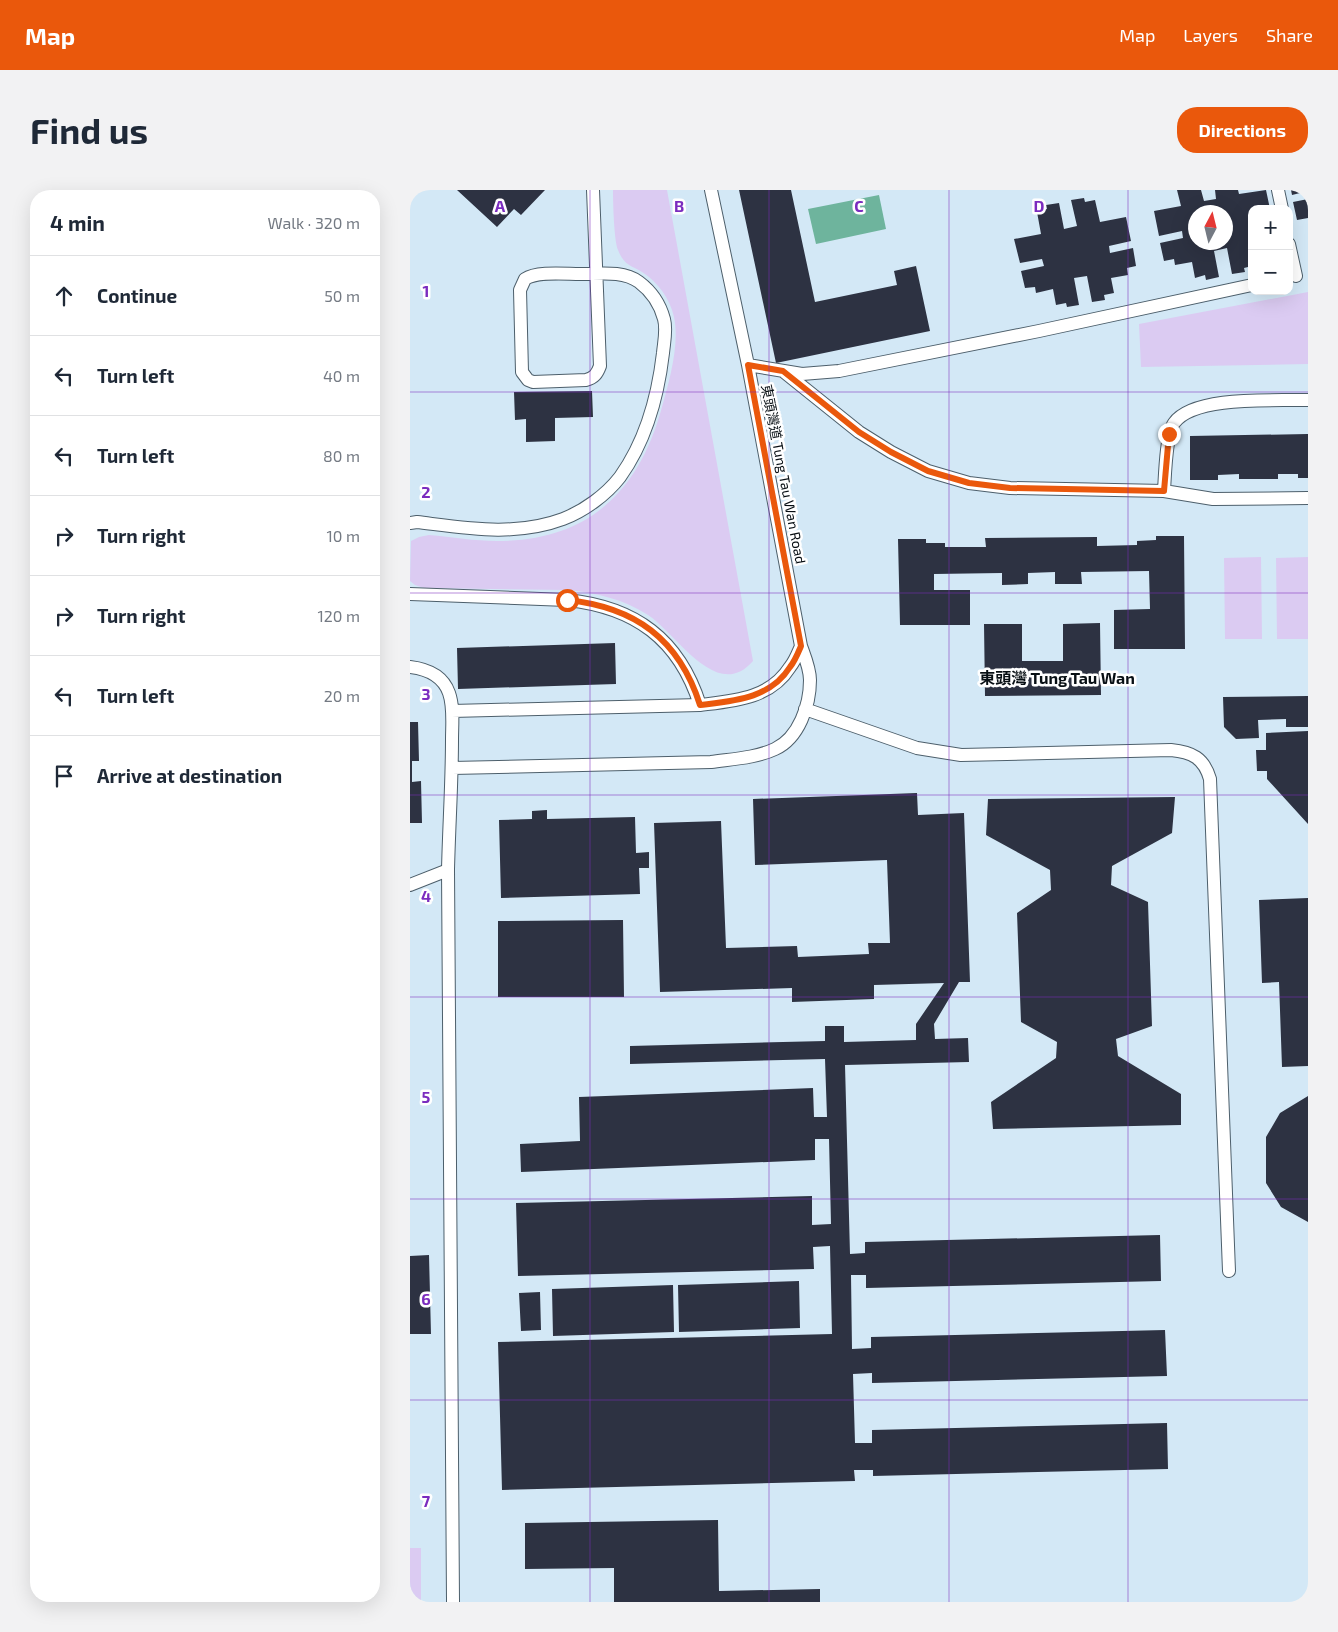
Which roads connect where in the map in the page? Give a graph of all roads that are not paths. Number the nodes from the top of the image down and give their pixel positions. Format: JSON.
{"nodes":[{"id":1,"x":594,"y":190,"type":"edge"},
{"id":2,"x":711,"y":190,"type":"edge"},
{"id":3,"x":1278,"y":190,"type":"edge"},
{"id":4,"x":1281,"y":205,"type":"edge"},
{"id":5,"x":1291,"y":250,"type":"edge"},
{"id":6,"x":598,"y":274,"type":"junction"},
{"id":7,"x":1298,"y":275,"type":"edge"},
{"id":8,"x":1248,"y":286,"type":"edge"},
{"id":9,"x":748,"y":365,"type":"junction"},
{"id":10,"x":783,"y":371,"type":"junction"},
{"id":11,"x":1308,"y":400,"type":"edge"},
{"id":12,"x":1164,"y":491,"type":"junction"},
{"id":13,"x":1308,"y":498,"type":"edge"},
{"id":14,"x":410,"y":523,"type":"edge"},
{"id":15,"x":410,"y":594,"type":"edge"},
{"id":16,"x":801,"y":646,"type":"junction"},
{"id":17,"x":410,"y":667,"type":"edge"},
{"id":18,"x":700,"y":705,"type":"junction"},
{"id":19,"x":805,"y":709,"type":"junction"},
{"id":20,"x":452,"y":711,"type":"junction"},
{"id":21,"x":452,"y":768,"type":"junction"},
{"id":22,"x":448,"y":870,"type":"junction"},
{"id":23,"x":410,"y":885,"type":"edge"},
{"id":24,"x":1229,"y":1271,"type":"dead end"},
{"id":25,"x":453,"y":1602,"type":"edge"}],
"edges":[{"from":1,"to":6,"type":"lane"},
{"from":2,"to":9,"type":"lane","name":"東頭灣道 Tung Tau Wan Road"},
{"from":3,"to":4,"type":"lane"},
{"from":5,"to":7,"type":"lane"},
{"from":6,"to":6,"type":"lane"},
{"from":6,"to":14,"type":"lane"},
{"from":8,"to":10,"type":"lane"},
{"from":9,"to":10,"type":"lane"},
{"from":9,"to":16,"type":"lane","name":"東頭灣道 Tung Tau Wan Road"},
{"from":10,"to":12,"type":"lane"},
{"from":11,"to":12,"type":"lane"},
{"from":12,"to":13,"type":"lane"},
{"from":15,"to":18,"type":"lane"},
{"from":16,"to":18,"type":"lane"},
{"from":16,"to":19,"type":"lane","name":"東頭灣道 Tung Tau Wan Road"},
{"from":17,"to":20,"type":"lane"},
{"from":18,"to":20,"type":"lane"},
{"from":19,"to":21,"type":"lane","name":"東頭灣道 Tung Tau Wan Road"},
{"from":19,"to":24,"type":"lane"},
{"from":20,"to":21,"type":"lane"},
{"from":21,"to":22,"type":"lane"},
{"from":22,"to":23,"type":"lane"},
{"from":22,"to":25,"type":"lane"}]}
